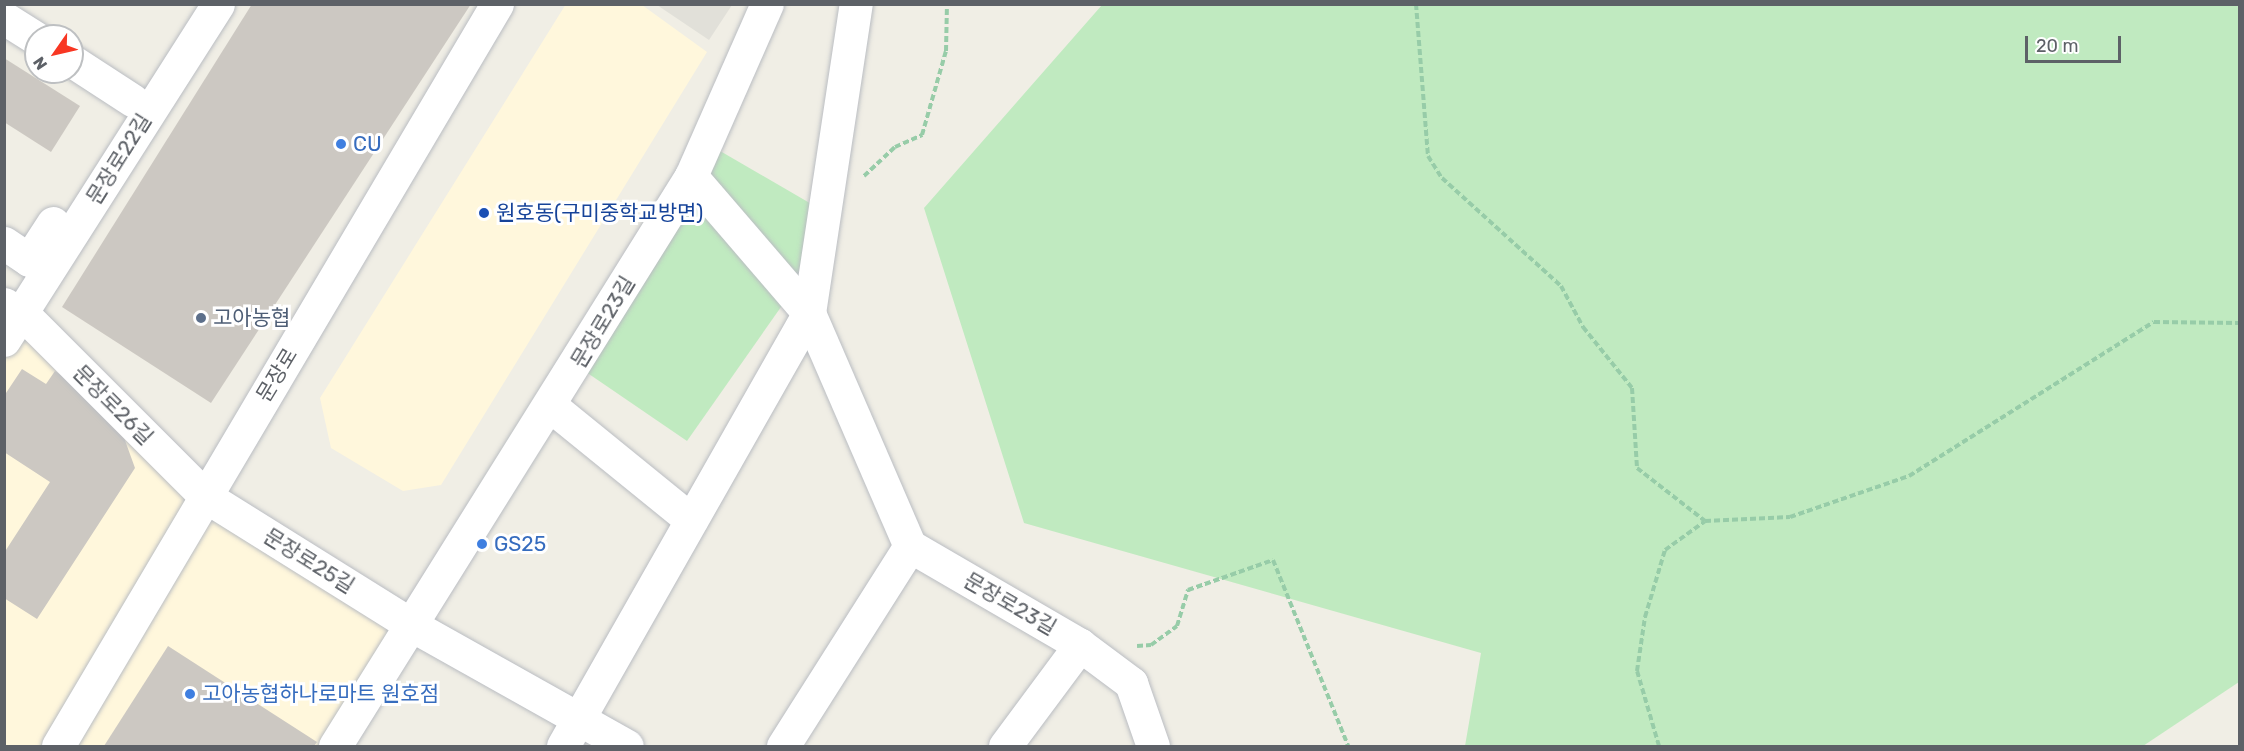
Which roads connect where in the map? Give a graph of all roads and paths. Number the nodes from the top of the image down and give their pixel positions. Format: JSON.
{"nodes":[{"id":1,"x":194,"y":4,"type":"edge"},
{"id":2,"x":218,"y":4,"type":"edge"},
{"id":3,"x":497,"y":4,"type":"edge"},
{"id":4,"x":767,"y":4,"type":"edge"},
{"id":5,"x":856,"y":4,"type":"edge"},
{"id":6,"x":947,"y":4,"type":"edge"},
{"id":7,"x":1416,"y":4,"type":"edge"},
{"id":8,"x":4,"y":18,"type":"edge"},
{"id":9,"x":24,"y":30,"type":"edge"},
{"id":10,"x":84,"y":69,"type":"edge"},
{"id":11,"x":132,"y":99,"type":"junction"},
{"id":12,"x":691,"y":176,"type":"junction"},
{"id":13,"x":827,"y":194,"type":"junction"},
{"id":14,"x":4,"y":243,"type":"edge"},
{"id":15,"x":809,"y":313,"type":"junction"},
{"id":16,"x":10,"y":320,"type":"edge"},
{"id":17,"x":2240,"y":322,"type":"edge"},
{"id":18,"x":552,"y":407,"type":"junction"},
{"id":19,"x":205,"y":496,"type":"junction"},
{"id":20,"x":691,"y":520,"type":"junction"},
{"id":21,"x":1705,"y":521,"type":"junction"},
{"id":22,"x":910,"y":546,"type":"junction"},
{"id":23,"x":413,"y":626,"type":"junction"},
{"id":24,"x":1086,"y":649,"type":"junction"},
{"id":25,"x":582,"y":717,"type":"junction"},
{"id":26,"x":58,"y":747,"type":"edge"},
{"id":27,"x":335,"y":747,"type":"edge"},
{"id":28,"x":563,"y":747,"type":"edge"},
{"id":29,"x":627,"y":747,"type":"edge"},
{"id":30,"x":783,"y":747,"type":"edge"},
{"id":31,"x":1005,"y":747,"type":"edge"},
{"id":32,"x":1153,"y":747,"type":"edge"},
{"id":33,"x":1348,"y":747,"type":"edge"},
{"id":34,"x":1659,"y":747,"type":"edge"}],
"edges":[{"from":1,"to":11,"type":"street"},
{"from":2,"to":16,"type":"street","name":"문장로22길"},
{"from":3,"to":19,"type":"street","name":"문장로"},
{"from":4,"to":12,"type":"street","name":"문장로23길"},
{"from":5,"to":13,"type":"street"},
{"from":6,"to":13,"type":"path"},
{"from":7,"to":21,"type":"path"},
{"from":8,"to":9,"type":"street"},
{"from":10,"to":11,"type":"street"},
{"from":11,"to":14,"type":"street"},
{"from":12,"to":15,"type":"street"},
{"from":12,"to":18,"type":"street","name":"문장로23길"},
{"from":13,"to":15,"type":"street"},
{"from":15,"to":20,"type":"street"},
{"from":15,"to":22,"type":"street"},
{"from":16,"to":19,"type":"street","name":"문장로26길"},
{"from":17,"to":21,"type":"path"},
{"from":18,"to":20,"type":"street"},
{"from":18,"to":23,"type":"street","name":"문장로23길"},
{"from":19,"to":23,"type":"street","name":"문장로25길"},
{"from":19,"to":26,"type":"street","name":"문장로"},
{"from":20,"to":25,"type":"street"},
{"from":21,"to":34,"type":"path"},
{"from":22,"to":24,"type":"street","name":"문장로23길"},
{"from":22,"to":30,"type":"street"},
{"from":23,"to":25,"type":"street","name":"문장로25길"},
{"from":23,"to":27,"type":"street"},
{"from":24,"to":31,"type":"street","name":"문장로23길"},
{"from":24,"to":32,"type":"street","name":"문장로23길"},
{"from":24,"to":33,"type":"path"},
{"from":25,"to":28,"type":"street"},
{"from":25,"to":29,"type":"street","name":"문장로25길"}]}
